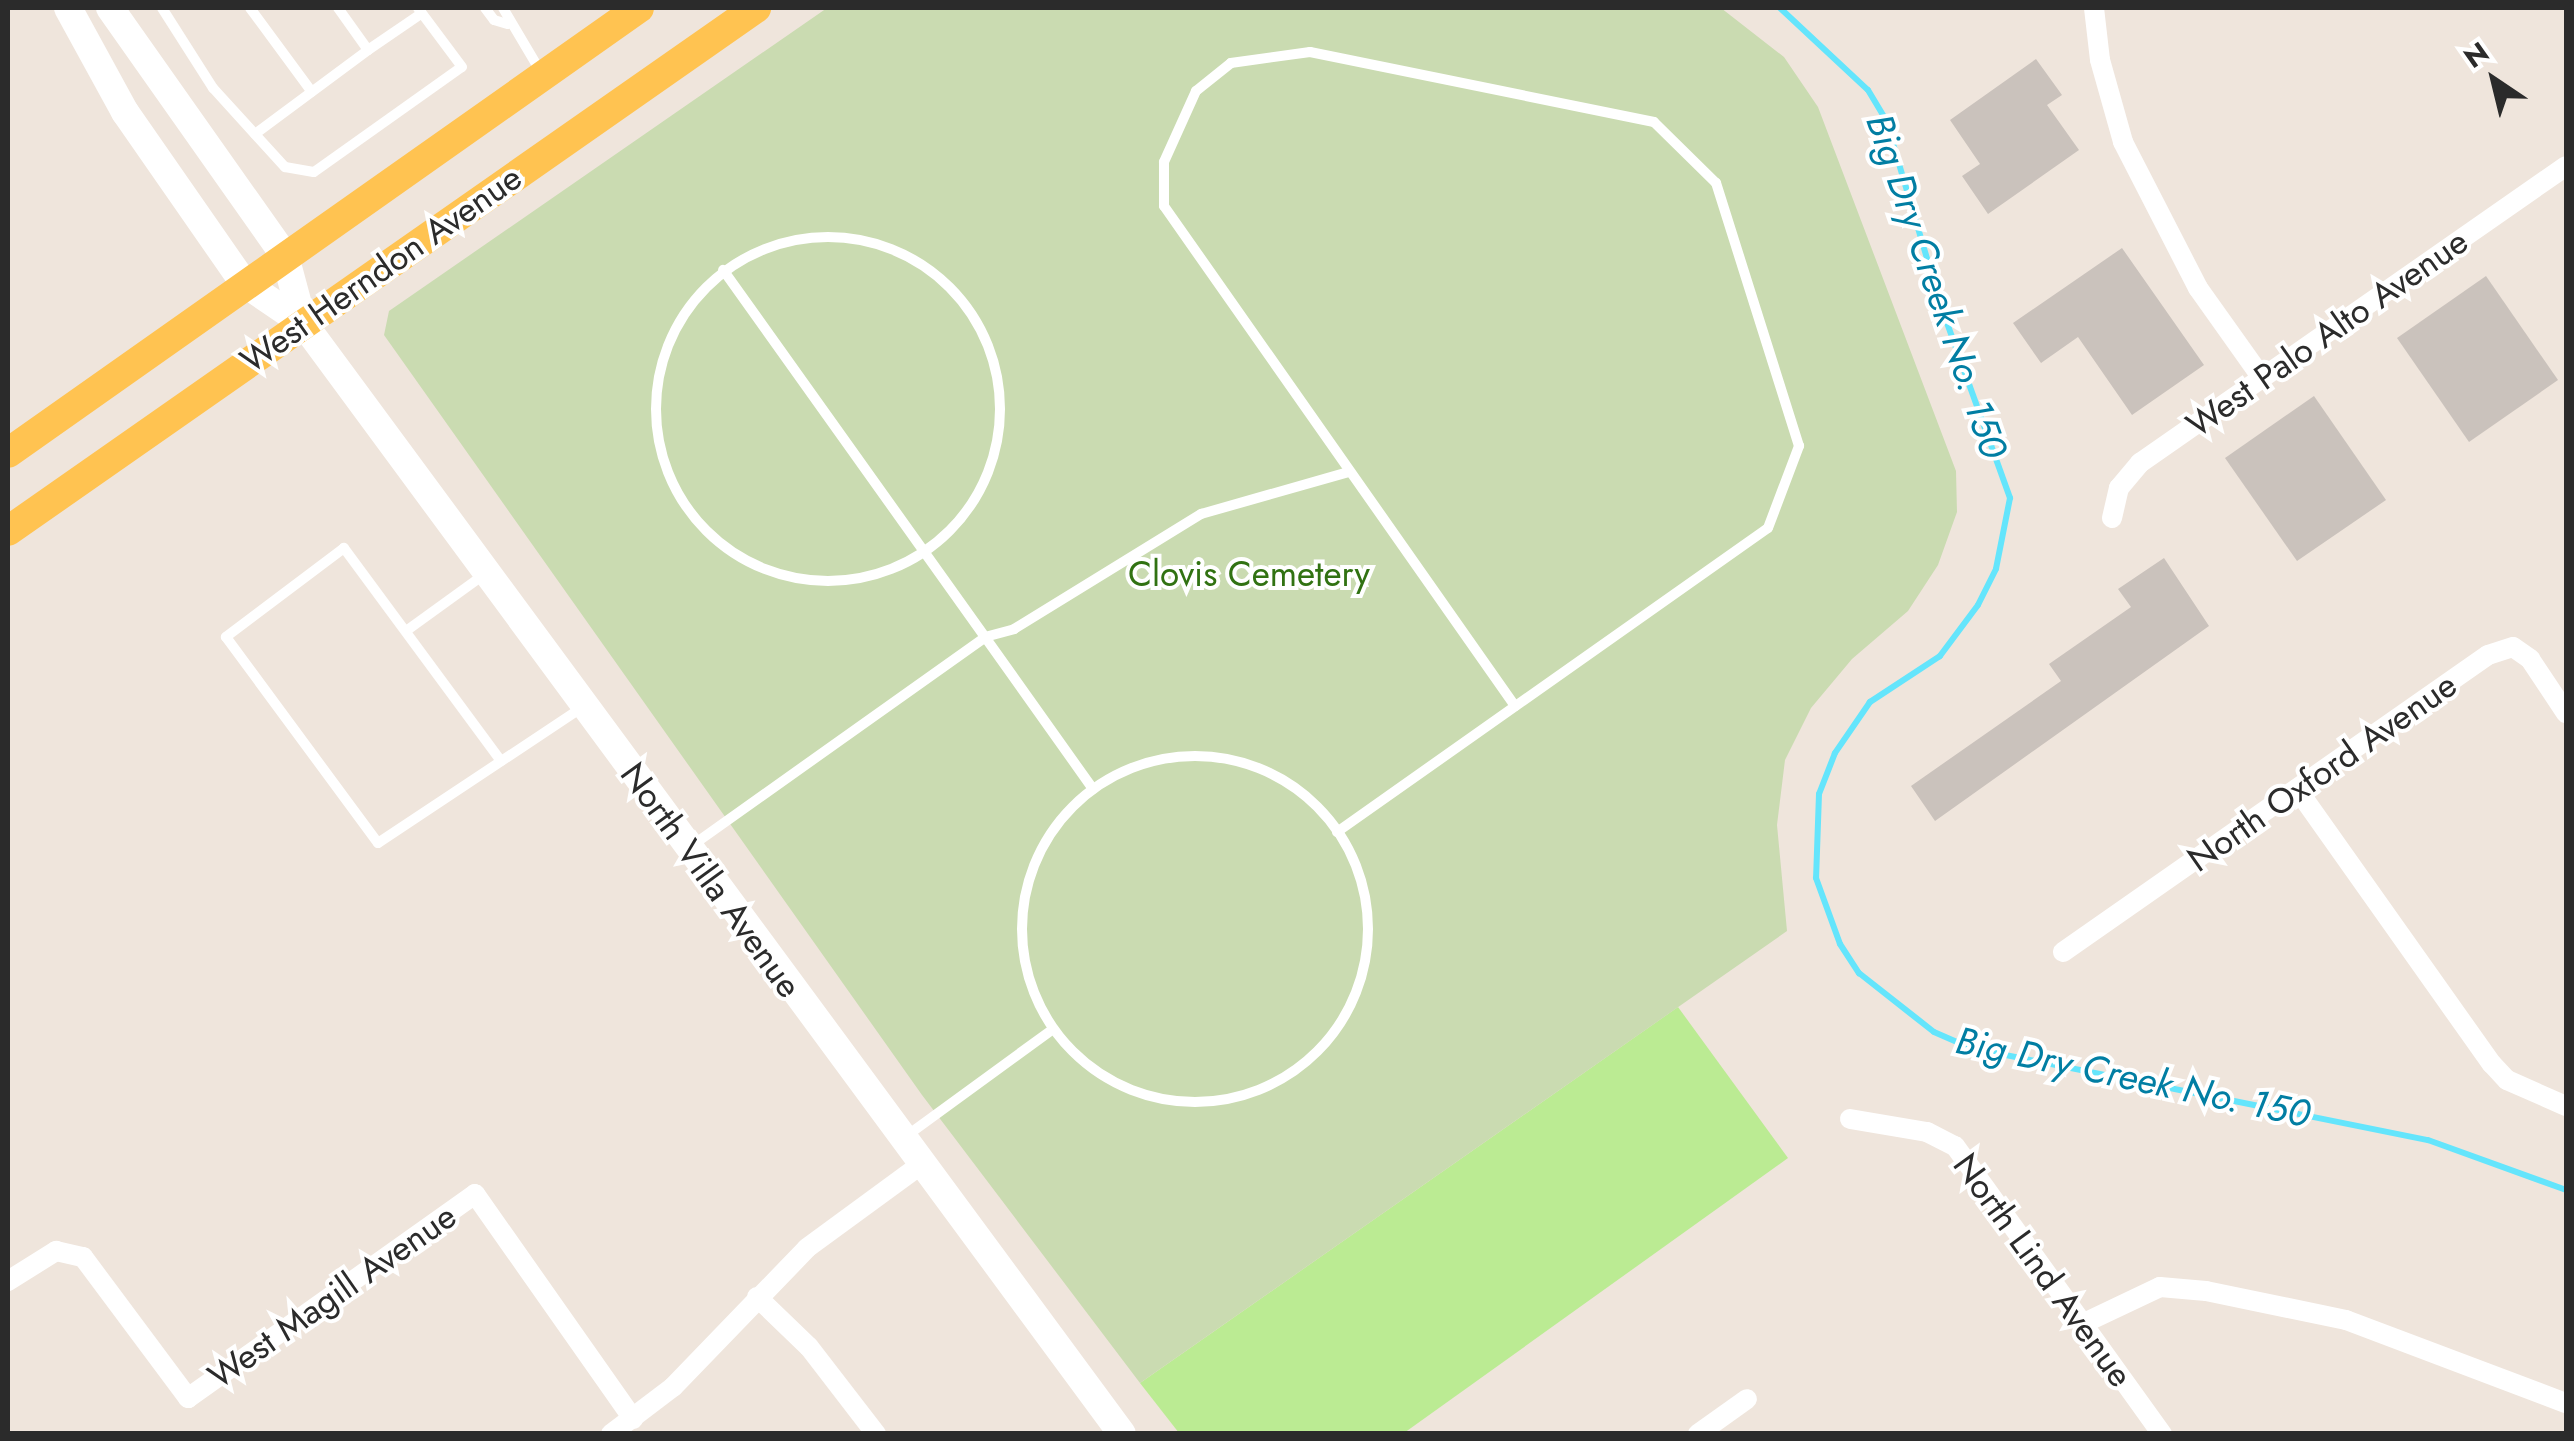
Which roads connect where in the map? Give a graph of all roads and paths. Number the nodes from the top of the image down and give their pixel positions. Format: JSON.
{"nodes":[{"id":1,"x":68,"y":8,"type":"edge"},
{"id":2,"x":110,"y":8,"type":"edge"},
{"id":3,"x":162,"y":8,"type":"edge"},
{"id":4,"x":250,"y":8,"type":"edge"},
{"id":5,"x":338,"y":8,"type":"edge"},
{"id":6,"x":485,"y":8,"type":"edge"},
{"id":7,"x":503,"y":8,"type":"edge"},
{"id":8,"x":639,"y":8,"type":"edge"},
{"id":9,"x":756,"y":8,"type":"edge"},
{"id":10,"x":2094,"y":8,"type":"edge"},
{"id":11,"x":420,"y":10,"type":"edge"},
{"id":12,"x":507,"y":24,"type":"junction"},
{"id":13,"x":368,"y":50,"type":"junction"},
{"id":14,"x":542,"y":74,"type":"junction"},
{"id":15,"x":312,"y":92,"type":"junction"},
{"id":16,"x":255,"y":134,"type":"junction"},
{"id":17,"x":2566,"y":166,"type":"edge"},
{"id":18,"x":285,"y":256,"type":"junction"},
{"id":19,"x":723,"y":270,"type":"junction"},
{"id":20,"x":244,"y":284,"type":"junction"},
{"id":21,"x":303,"y":323,"type":"junction"},
{"id":22,"x":2262,"y":378,"type":"junction"},
{"id":23,"x":8,"y":453,"type":"edge"},
{"id":24,"x":1348,"y":472,"type":"junction"},
{"id":25,"x":2112,"y":518,"type":"dead end"},
{"id":26,"x":8,"y":531,"type":"edge"},
{"id":27,"x":925,"y":552,"type":"junction"},
{"id":28,"x":486,"y":572,"type":"junction"},
{"id":29,"x":406,"y":630,"type":"junction"},
{"id":30,"x":986,"y":637,"type":"junction"},
{"id":31,"x":584,"y":706,"type":"junction"},
{"id":32,"x":1515,"y":706,"type":"junction"},
{"id":33,"x":2566,"y":714,"type":"edge"},
{"id":34,"x":500,"y":761,"type":"junction"},
{"id":35,"x":1093,"y":789,"type":"junction"},
{"id":36,"x":2296,"y":789,"type":"junction"},
{"id":37,"x":1337,"y":832,"type":"junction"},
{"id":38,"x":689,"y":848,"type":"junction"},
{"id":39,"x":2063,"y":952,"type":"dead end"},
{"id":40,"x":1054,"y":1029,"type":"junction"},
{"id":41,"x":2566,"y":1106,"type":"edge"},
{"id":42,"x":1850,"y":1119,"type":"dead end"},
{"id":43,"x":900,"y":1140,"type":"junction"},
{"id":44,"x":919,"y":1166,"type":"junction"},
{"id":45,"x":8,"y":1281,"type":"edge"},
{"id":46,"x":757,"y":1296,"type":"junction"},
{"id":47,"x":2082,"y":1324,"type":"junction"},
{"id":48,"x":1747,"y":1399,"type":"dead end"},
{"id":49,"x":2566,"y":1403,"type":"edge"},
{"id":50,"x":632,"y":1418,"type":"junction"},
{"id":51,"x":611,"y":1434,"type":"edge"},
{"id":52,"x":876,"y":1434,"type":"edge"},
{"id":53,"x":1122,"y":1434,"type":"edge"},
{"id":54,"x":1698,"y":1434,"type":"edge"},
{"id":55,"x":2162,"y":1434,"type":"edge"}],
"edges":[{"from":1,"to":20,"type":"main road","name":"North Villa Avenue"},
{"from":2,"to":18,"type":"main road","name":"North Villa Avenue"},
{"from":3,"to":16,"type":"lane"},
{"from":4,"to":15,"type":"lane"},
{"from":5,"to":13,"type":"lane"},
{"from":6,"to":12,"type":"lane"},
{"from":7,"to":12,"type":"lane"},
{"from":8,"to":14,"type":"main road","name":"West Herndon Avenue"},
{"from":9,"to":21,"type":"main road","name":"West Herndon Avenue"},
{"from":10,"to":22,"type":"street"},
{"from":11,"to":13,"type":"lane"},
{"from":11,"to":16,"type":"lane"},
{"from":12,"to":14,"type":"lane"},
{"from":13,"to":15,"type":"lane"},
{"from":14,"to":18,"type":"main road","name":"West Herndon Avenue"},
{"from":15,"to":16,"type":"lane"},
{"from":17,"to":22,"type":"street","name":"West Palo Alto Avenue"},
{"from":18,"to":20,"type":"main road","name":"West Herndon Avenue"},
{"from":18,"to":21,"type":"main road","name":"North Villa Avenue"},
{"from":19,"to":27,"type":"lane"},
{"from":19,"to":27,"type":"lane"},
{"from":19,"to":27,"type":"lane"},
{"from":20,"to":21,"type":"main road","name":"North Villa Avenue"},
{"from":20,"to":23,"type":"main road","name":"West Herndon Avenue"},
{"from":21,"to":26,"type":"main road","name":"West Herndon Avenue"},
{"from":21,"to":28,"type":"main road","name":"North Villa Avenue"},
{"from":22,"to":25,"type":"street","name":"West Palo Alto Avenue"},
{"from":24,"to":30,"type":"lane"},
{"from":24,"to":32,"type":"lane"},
{"from":24,"to":32,"type":"lane"},
{"from":27,"to":30,"type":"lane"},
{"from":28,"to":29,"type":"lane"},
{"from":28,"to":31,"type":"main road","name":"North Villa Avenue"},
{"from":29,"to":34,"type":"lane"},
{"from":29,"to":34,"type":"lane"},
{"from":30,"to":35,"type":"lane"},
{"from":30,"to":38,"type":"lane"},
{"from":31,"to":34,"type":"lane"},
{"from":31,"to":38,"type":"main road","name":"North Villa Avenue"},
{"from":32,"to":37,"type":"lane"},
{"from":33,"to":36,"type":"street","name":"North Oxford Avenue"},
{"from":35,"to":37,"type":"lane"},
{"from":35,"to":40,"type":"lane"},
{"from":36,"to":39,"type":"street","name":"North Oxford Avenue"},
{"from":36,"to":41,"type":"street"},
{"from":37,"to":40,"type":"lane"},
{"from":38,"to":43,"type":"main road","name":"North Villa Avenue"},
{"from":40,"to":43,"type":"lane"},
{"from":42,"to":47,"type":"street","name":"North Lind Avenue"},
{"from":43,"to":44,"type":"main road","name":"North Villa Avenue"},
{"from":44,"to":46,"type":"street"},
{"from":44,"to":53,"type":"main road","name":"North Villa Avenue"},
{"from":45,"to":50,"type":"street","name":"West Magill Avenue"},
{"from":46,"to":50,"type":"street"},
{"from":46,"to":52,"type":"street"},
{"from":47,"to":49,"type":"street"},
{"from":47,"to":55,"type":"street","name":"North Lind Avenue"},
{"from":48,"to":54,"type":"street"},
{"from":50,"to":51,"type":"street"}]}
